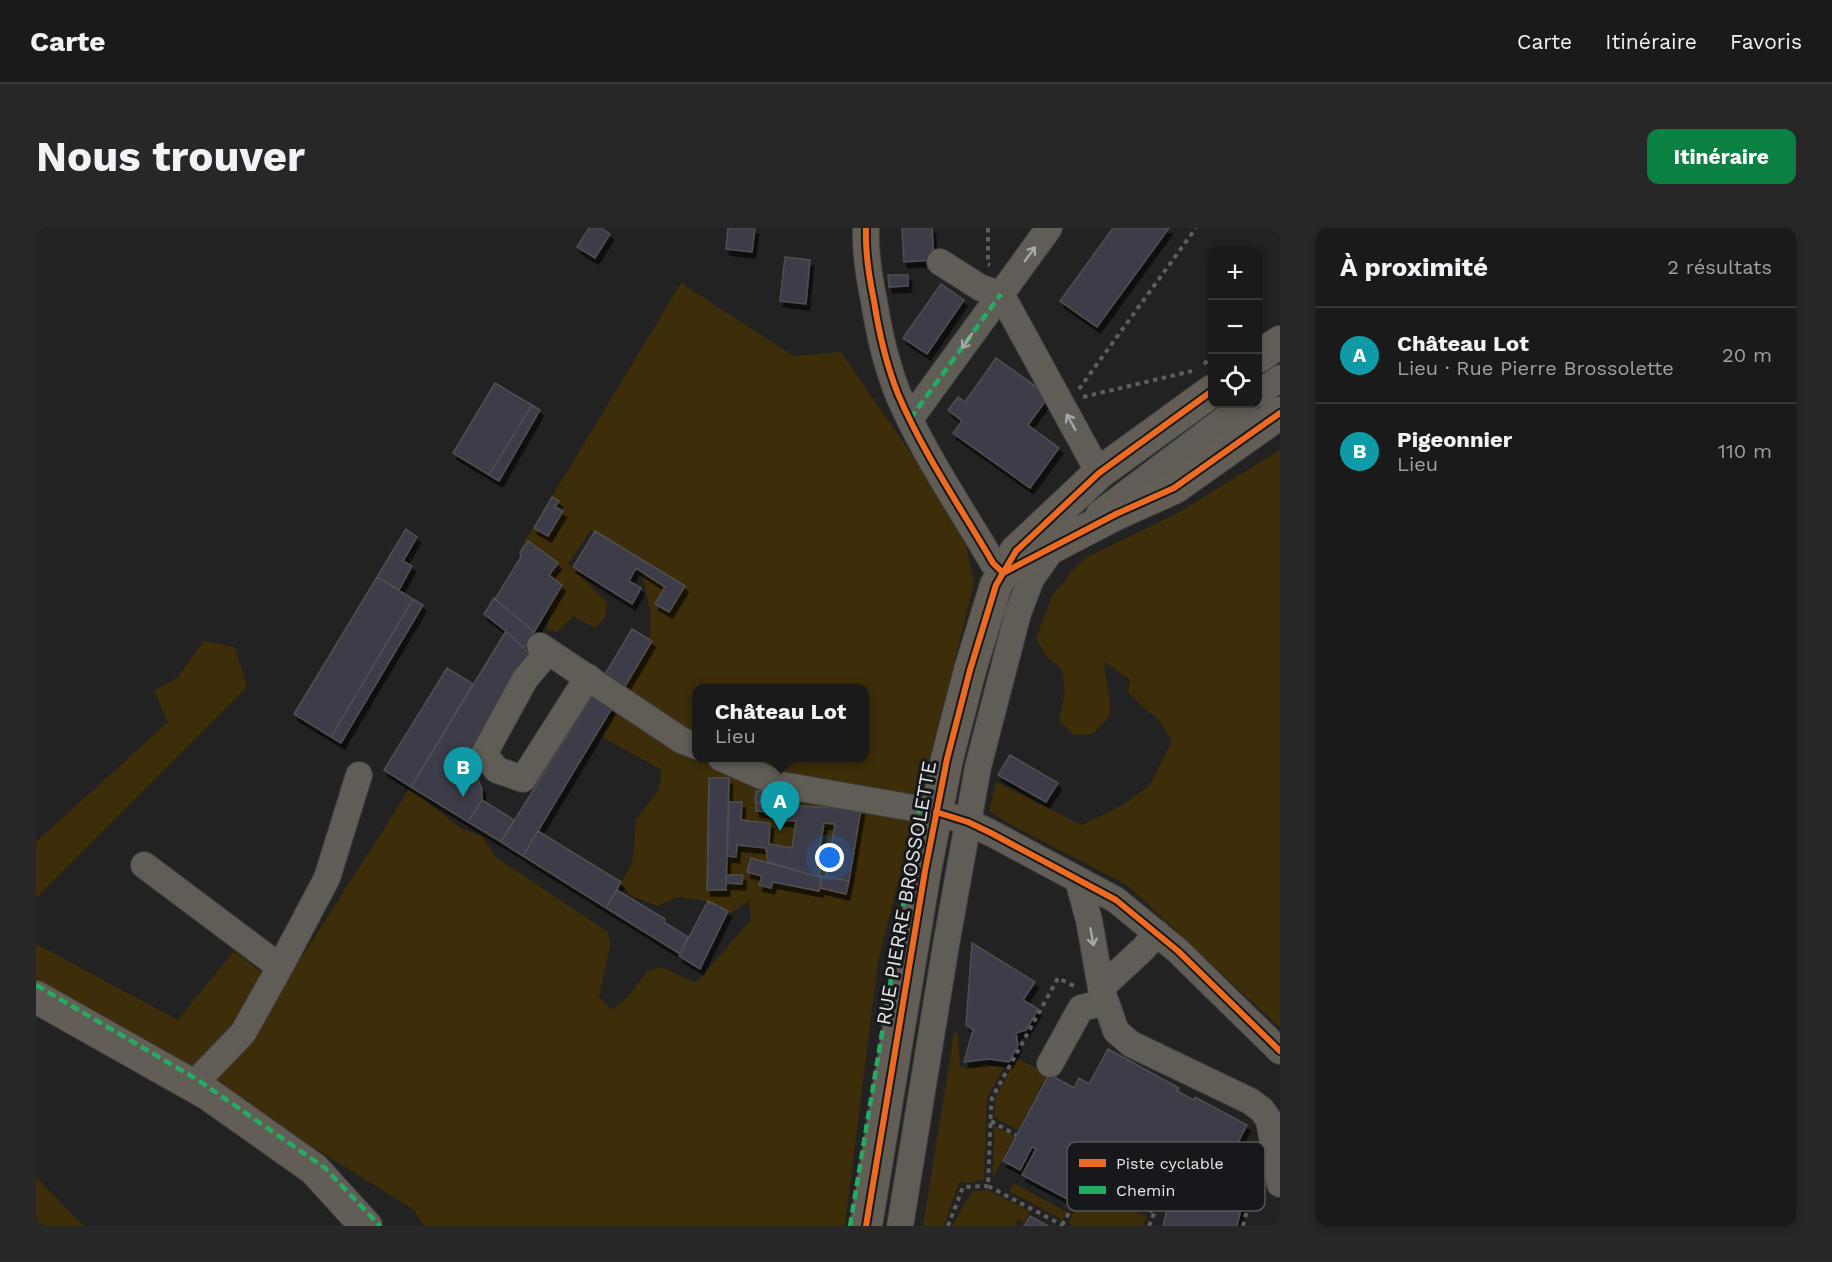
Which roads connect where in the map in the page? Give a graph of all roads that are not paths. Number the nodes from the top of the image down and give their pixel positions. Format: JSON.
{"nodes":[{"id":1,"x":866,"y":228,"type":"edge"},
{"id":2,"x":1049,"y":228,"type":"edge"},
{"id":3,"x":940,"y":262,"type":"dead end"},
{"id":4,"x":1006,"y":288,"type":"junction"},
{"id":5,"x":1280,"y":342,"type":"edge"},
{"id":6,"x":1262,"y":354,"type":"edge"},
{"id":7,"x":1280,"y":378,"type":"edge"},
{"id":8,"x":1262,"y":391,"type":"edge"},
{"id":9,"x":1208,"y":394,"type":"edge"},
{"id":10,"x":1239,"y":408,"type":"edge"},
{"id":11,"x":1280,"y":413,"type":"edge"},
{"id":12,"x":910,"y":419,"type":"junction"},
{"id":13,"x":1099,"y":473,"type":"junction"},
{"id":14,"x":1063,"y":542,"type":"junction"},
{"id":15,"x":1003,"y":573,"type":"junction"},
{"id":16,"x":588,"y":677,"type":"junction"},
{"id":17,"x":692,"y":744,"type":"edge"},
{"id":18,"x":730,"y":762,"type":"edge"},
{"id":19,"x":359,"y":775,"type":"dead end"},
{"id":20,"x":936,"y":812,"type":"junction"},
{"id":21,"x":968,"y":822,"type":"junction"},
{"id":22,"x":144,"y":865,"type":"dead end"},
{"id":23,"x":1078,"y":880,"type":"junction"},
{"id":24,"x":1157,"y":933,"type":"junction"},
{"id":25,"x":280,"y":968,"type":"junction"},
{"id":26,"x":1104,"y":995,"type":"junction"},
{"id":27,"x":36,"y":997,"type":"edge"},
{"id":28,"x":36,"y":1012,"type":"edge"},
{"id":29,"x":1280,"y":1051,"type":"edge"},
{"id":30,"x":1050,"y":1064,"type":"dead end"},
{"id":31,"x":193,"y":1085,"type":"junction"},
{"id":32,"x":1280,"y":1184,"type":"edge"},
{"id":33,"x":347,"y":1226,"type":"edge"},
{"id":34,"x":366,"y":1226,"type":"edge"},
{"id":35,"x":867,"y":1226,"type":"edge"},
{"id":36,"x":900,"y":1226,"type":"edge"}],
"edges":[{"from":1,"to":12,"type":"street"},
{"from":4,"to":2,"type":"street","one_way":true},
{"from":3,"to":4,"type":"street"},
{"from":4,"to":12,"type":"street","one_way":true},
{"from":13,"to":4,"type":"street","one_way":true},
{"from":5,"to":6,"type":"main road"},
{"from":7,"to":8,"type":"street"},
{"from":9,"to":13,"type":"main road","name":"RUE PIERRE BROSSOLETTE"},
{"from":10,"to":14,"type":"street"},
{"from":11,"to":14,"type":"main road"},
{"from":12,"to":15,"type":"street"},
{"from":13,"to":15,"type":"main road","name":"RUE PIERRE BROSSOLETTE"},
{"from":14,"to":15,"type":"main road"},
{"from":14,"to":21,"type":"street"},
{"from":15,"to":20,"type":"main road","name":"RUE PIERRE BROSSOLETTE"},
{"from":16,"to":16,"type":"street"},
{"from":16,"to":17,"type":"street"},
{"from":18,"to":20,"type":"street"},
{"from":19,"to":25,"type":"street"},
{"from":20,"to":21,"type":"street"},
{"from":20,"to":35,"type":"main road","name":"RUE PIERRE BROSSOLETTE"},
{"from":21,"to":23,"type":"street"},
{"from":21,"to":36,"type":"street"},
{"from":22,"to":25,"type":"street"},
{"from":23,"to":24,"type":"street"},
{"from":23,"to":26,"type":"street","one_way":true},
{"from":24,"to":26,"type":"street"},
{"from":24,"to":29,"type":"street"},
{"from":25,"to":31,"type":"street"},
{"from":26,"to":30,"type":"street"},
{"from":26,"to":32,"type":"street"},
{"from":27,"to":31,"type":"main road"},
{"from":28,"to":33,"type":"main road"},
{"from":31,"to":34,"type":"main road"}]}
